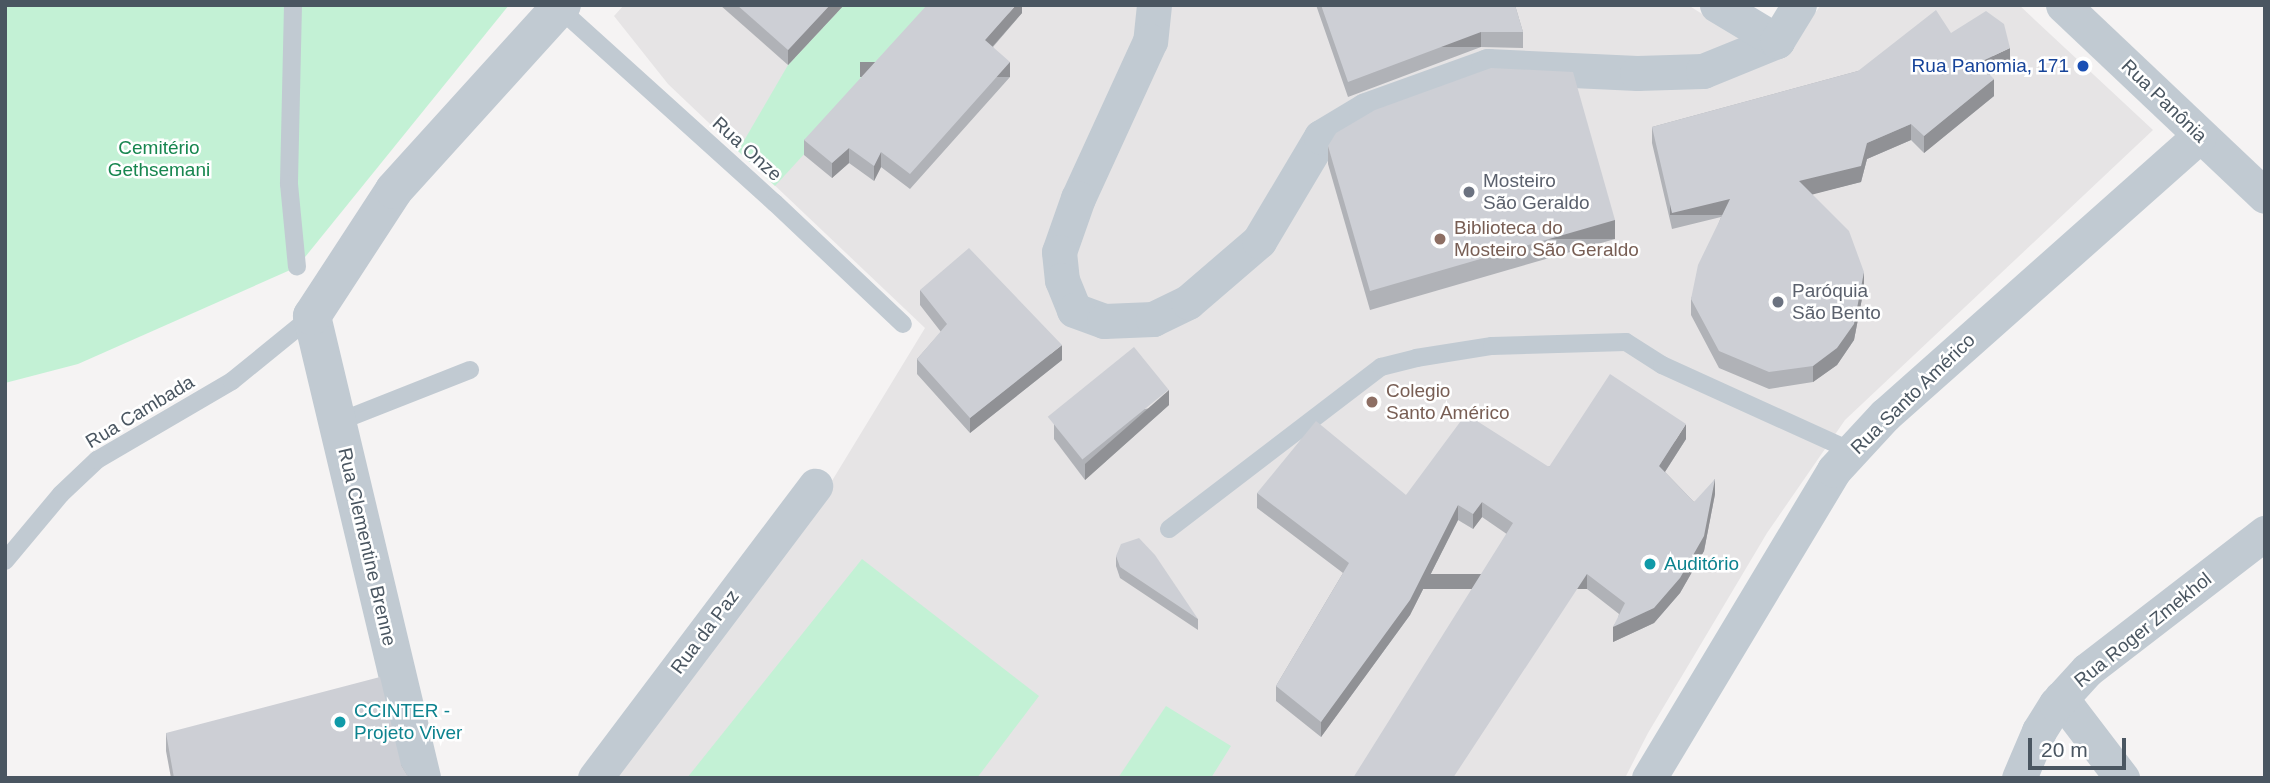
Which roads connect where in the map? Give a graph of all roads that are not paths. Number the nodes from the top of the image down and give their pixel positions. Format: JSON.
{"nodes":[{"id":1,"x":293,"y":5,"type":"edge"},
{"id":2,"x":1154,"y":5,"type":"edge"},
{"id":3,"x":1717,"y":5,"type":"edge"},
{"id":4,"x":1799,"y":5,"type":"edge"},
{"id":5,"x":2063,"y":5,"type":"edge"},
{"id":6,"x":561,"y":7,"type":"edge"},
{"id":7,"x":1777,"y":41,"type":"junction"},
{"id":8,"x":2199,"y":136,"type":"junction"},
{"id":9,"x":2265,"y":197,"type":"edge"},
{"id":10,"x":297,"y":267,"type":"dead end"},
{"id":11,"x":312,"y":316,"type":"junction"},
{"id":12,"x":903,"y":324,"type":"dead end"},
{"id":13,"x":470,"y":370,"type":"dead end"},
{"id":14,"x":338,"y":422,"type":"junction"},
{"id":15,"x":1852,"y":451,"type":"junction"},
{"id":16,"x":815,"y":485,"type":"dead end"},
{"id":17,"x":1168,"y":529,"type":"dead end"},
{"id":18,"x":2265,"y":533,"type":"edge"},
{"id":19,"x":5,"y":561,"type":"edge"},
{"id":20,"x":2061,"y":698,"type":"junction"},
{"id":21,"x":422,"y":778,"type":"edge"},
{"id":22,"x":595,"y":778,"type":"edge"},
{"id":23,"x":1649,"y":778,"type":"edge"},
{"id":24,"x":2019,"y":778,"type":"edge"},
{"id":25,"x":2122,"y":778,"type":"edge"}],
"edges":[{"from":1,"to":10,"type":"lane"},
{"from":2,"to":7,"type":"street"},
{"from":3,"to":7,"type":"street"},
{"from":4,"to":7,"type":"street"},
{"from":5,"to":8,"type":"street","name":"Rua Panônia"},
{"from":6,"to":11,"type":"street"},
{"from":6,"to":12,"type":"lane","name":"Rua Onze"},
{"from":8,"to":9,"type":"street","name":"Rua Panônia"},
{"from":8,"to":15,"type":"street","name":"Rua Santo Américo"},
{"from":11,"to":14,"type":"street","name":"Rua Clementine Brenne"},
{"from":11,"to":19,"type":"lane","name":"Rua Cambada"},
{"from":13,"to":14,"type":"lane"},
{"from":14,"to":21,"type":"street","name":"Rua Clementine Brenne"},
{"from":15,"to":17,"type":"lane"},
{"from":15,"to":23,"type":"street","name":"Rua Santo Américo"},
{"from":16,"to":22,"type":"street","name":"Rua da Paz"},
{"from":18,"to":20,"type":"street","name":"Rua Roger Zmekhol"},
{"from":20,"to":24,"type":"street","name":"Rua Roger Zmekhol"},
{"from":20,"to":25,"type":"street"}]}
